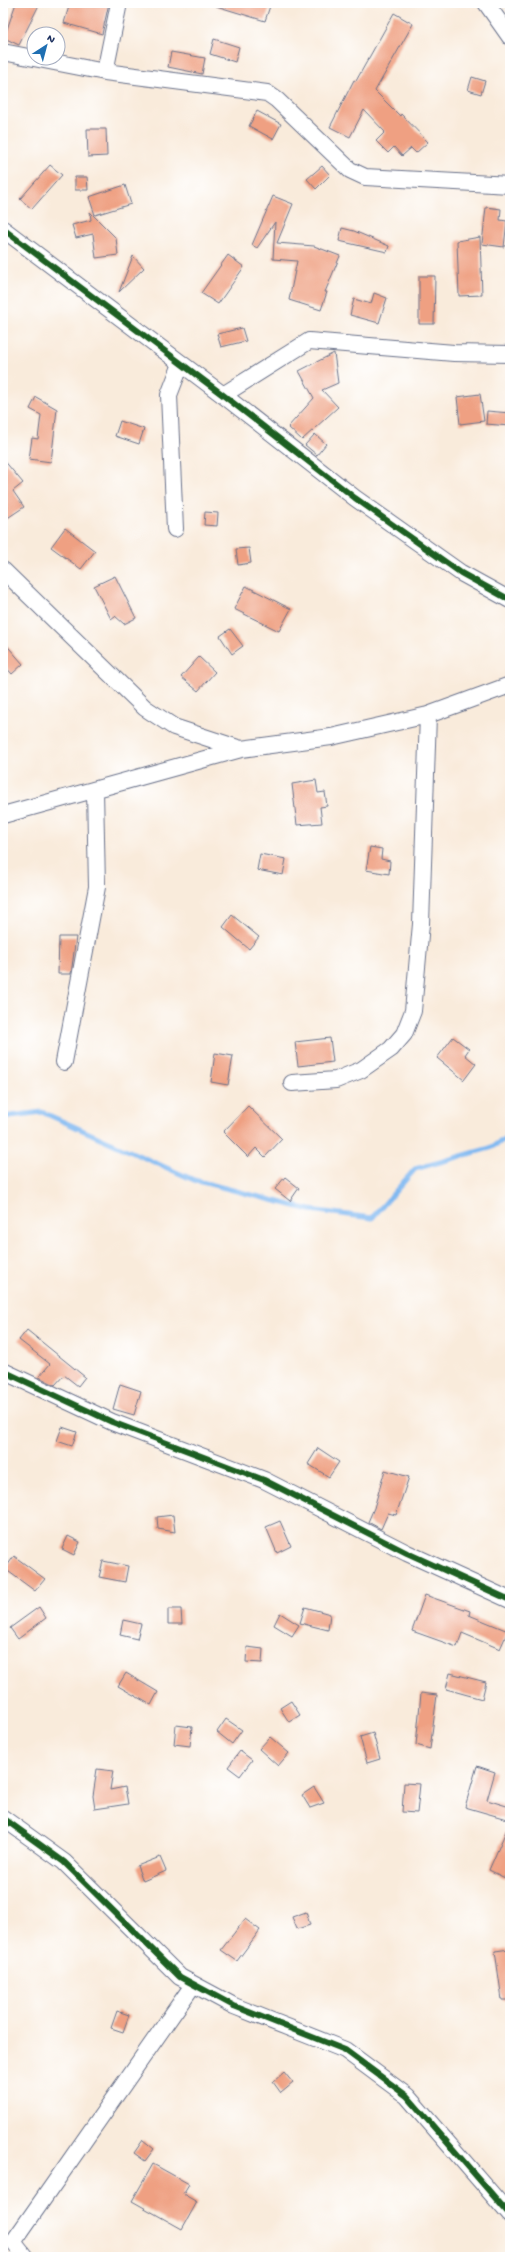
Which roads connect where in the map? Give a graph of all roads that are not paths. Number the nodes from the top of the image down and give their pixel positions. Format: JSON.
{"nodes":[{"id":1,"x":120,"y":3,"type":"edge"},
{"id":2,"x":486,"y":3,"type":"edge"},
{"id":3,"x":510,"y":37,"type":"edge"},
{"id":4,"x":3,"y":52,"type":"edge"},
{"id":5,"x":105,"y":72,"type":"junction"},
{"id":6,"x":510,"y":185,"type":"edge"},
{"id":7,"x":3,"y":229,"type":"edge"},
{"id":8,"x":510,"y":354,"type":"edge"},
{"id":9,"x":181,"y":364,"type":"junction"},
{"id":10,"x":223,"y":395,"type":"junction"},
{"id":11,"x":175,"y":529,"type":"dead end"},
{"id":12,"x":3,"y":570,"type":"edge"},
{"id":13,"x":510,"y":600,"type":"edge"},
{"id":14,"x":510,"y":685,"type":"edge"},
{"id":15,"x":428,"y":715,"type":"junction"},
{"id":16,"x":241,"y":749,"type":"junction"},
{"id":17,"x":95,"y":790,"type":"junction"},
{"id":18,"x":3,"y":815,"type":"edge"},
{"id":19,"x":64,"y":1062,"type":"dead end"},
{"id":20,"x":292,"y":1083,"type":"dead end"},
{"id":21,"x":3,"y":1371,"type":"edge"},
{"id":22,"x":510,"y":1600,"type":"edge"},
{"id":23,"x":3,"y":1818,"type":"edge"},
{"id":24,"x":193,"y":1985,"type":"junction"},
{"id":25,"x":510,"y":2215,"type":"edge"},
{"id":26,"x":25,"y":2257,"type":"edge"}],
"edges":[{"from":1,"to":5,"type":"street"},
{"from":2,"to":3,"type":"street"},
{"from":4,"to":5,"type":"street"},
{"from":5,"to":6,"type":"street"},
{"from":7,"to":9,"type":"street"},
{"from":8,"to":10,"type":"street"},
{"from":9,"to":10,"type":"street"},
{"from":9,"to":11,"type":"street"},
{"from":10,"to":13,"type":"street"},
{"from":12,"to":16,"type":"street"},
{"from":14,"to":15,"type":"street"},
{"from":15,"to":16,"type":"street"},
{"from":15,"to":20,"type":"street"},
{"from":16,"to":17,"type":"street"},
{"from":17,"to":18,"type":"street"},
{"from":17,"to":19,"type":"street"},
{"from":21,"to":22,"type":"street"},
{"from":23,"to":24,"type":"street"},
{"from":24,"to":25,"type":"street"},
{"from":24,"to":26,"type":"street"}]}
